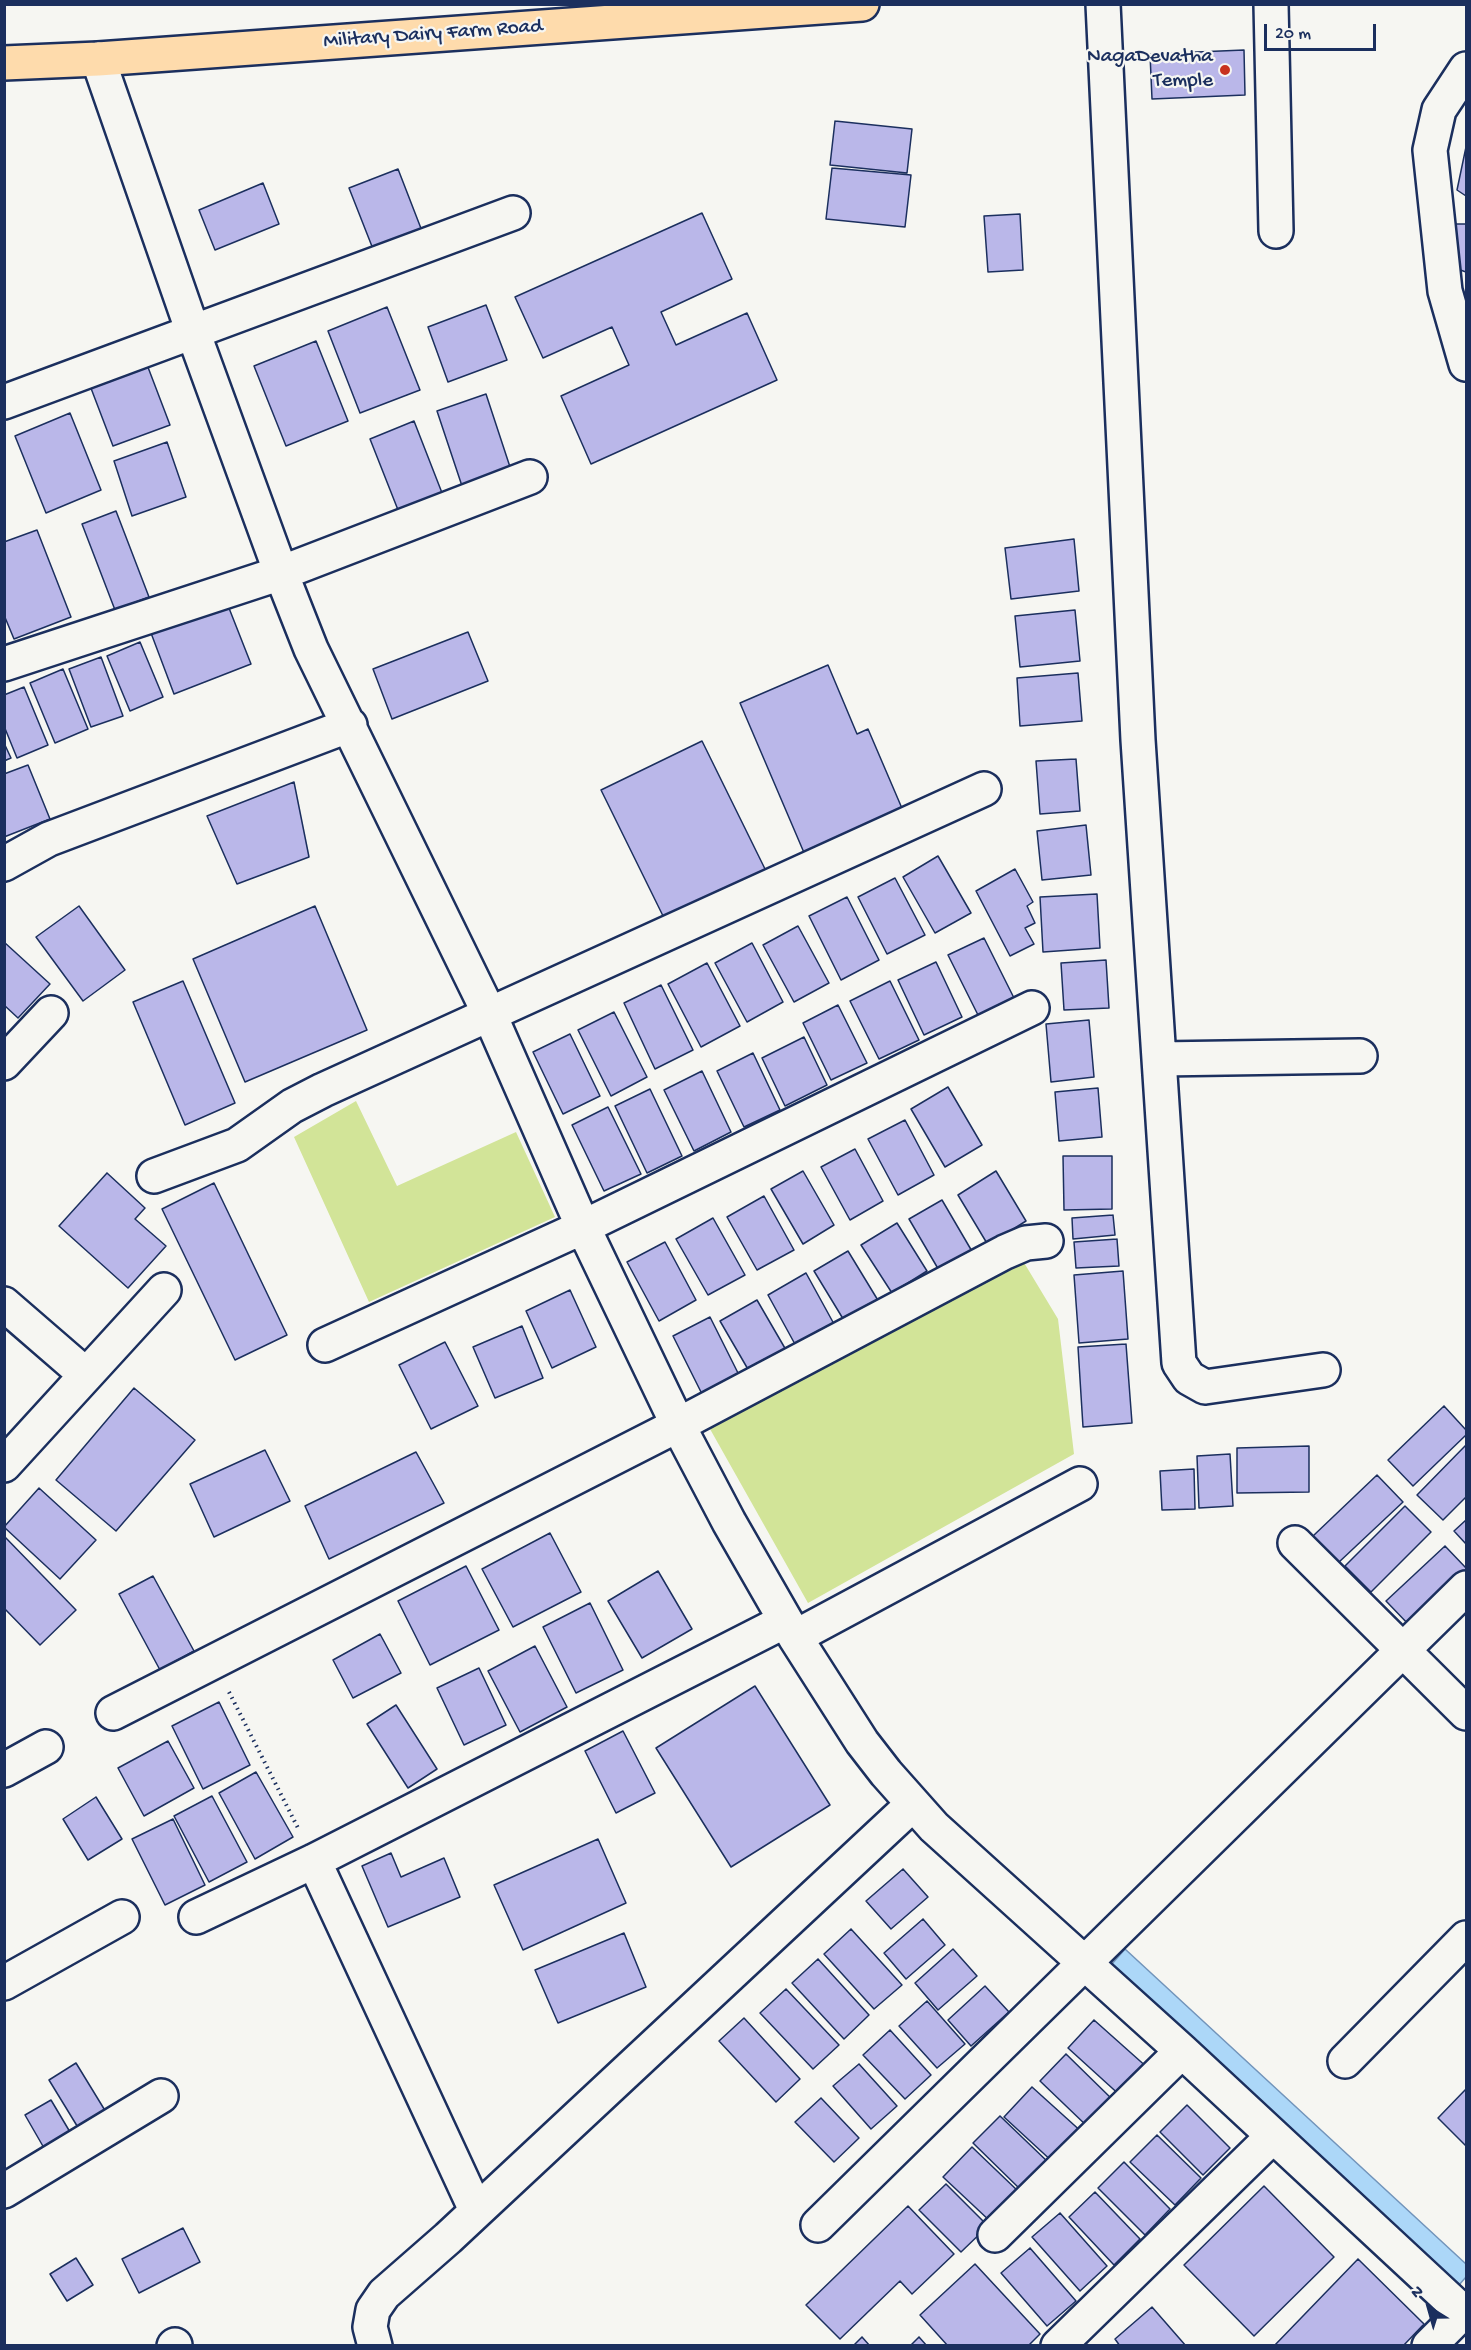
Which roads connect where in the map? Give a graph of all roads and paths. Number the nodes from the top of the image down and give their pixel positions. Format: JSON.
{"nodes":[{"id":1,"x":862,"y":4,"type":"edge"},
{"id":2,"x":1103,"y":4,"type":"edge"},
{"id":3,"x":1271,"y":4,"type":"edge"},
{"id":4,"x":625,"y":13,"type":"edge"},
{"id":5,"x":99,"y":59,"type":"junction"},
{"id":6,"x":4,"y":63,"type":"edge"},
{"id":7,"x":1467,"y":69,"type":"edge"},
{"id":8,"x":513,"y":213,"type":"dead end"},
{"id":9,"x":1276,"y":231,"type":"dead end"},
{"id":10,"x":1458,"y":306,"type":"edge"},
{"id":11,"x":193,"y":332,"type":"junction"},
{"id":12,"x":1467,"y":364,"type":"edge"},
{"id":13,"x":4,"y":402,"type":"edge"},
{"id":14,"x":530,"y":477,"type":"dead end"},
{"id":15,"x":281,"y":573,"type":"junction"},
{"id":16,"x":4,"y":664,"type":"edge"},
{"id":17,"x":350,"y":725,"type":"junction"},
{"id":18,"x":984,"y":789,"type":"dead end"},
{"id":19,"x":4,"y":864,"type":"edge"},
{"id":20,"x":1032,"y":1008,"type":"dead end"},
{"id":21,"x":51,"y":1013,"type":"dead end"},
{"id":22,"x":489,"y":1013,"type":"junction"},
{"id":23,"x":1360,"y":1056,"type":"dead end"},
{"id":24,"x":1159,"y":1059,"type":"junction"},
{"id":25,"x":4,"y":1063,"type":"edge"},
{"id":26,"x":154,"y":1176,"type":"dead end"},
{"id":27,"x":583,"y":1227,"type":"junction"},
{"id":28,"x":1046,"y":1241,"type":"dead end"},
{"id":29,"x":164,"y":1290,"type":"dead end"},
{"id":30,"x":4,"y":1304,"type":"edge"},
{"id":31,"x":325,"y":1345,"type":"dead end"},
{"id":32,"x":1323,"y":1370,"type":"dead end"},
{"id":33,"x":86,"y":1375,"type":"junction"},
{"id":34,"x":678,"y":1425,"type":"junction"},
{"id":35,"x":4,"y":1465,"type":"edge"},
{"id":36,"x":1080,"y":1484,"type":"dead end"},
{"id":37,"x":1295,"y":1543,"type":"dead end"},
{"id":38,"x":1467,"y":1588,"type":"edge"},
{"id":39,"x":790,"y":1629,"type":"junction"},
{"id":40,"x":1403,"y":1651,"type":"junction"},
{"id":41,"x":214,"y":1662,"type":"junction"},
{"id":42,"x":113,"y":1713,"type":"dead end"},
{"id":43,"x":1467,"y":1713,"type":"edge"},
{"id":44,"x":46,"y":1747,"type":"dead end"},
{"id":45,"x":4,"y":1770,"type":"edge"},
{"id":46,"x":912,"y":1805,"type":"junction"},
{"id":47,"x":314,"y":1861,"type":"junction"},
{"id":48,"x":122,"y":1917,"type":"dead end"},
{"id":49,"x":196,"y":1917,"type":"dead end"},
{"id":50,"x":1467,"y":1938,"type":"edge"},
{"id":51,"x":1085,"y":1962,"type":"junction"},
{"id":52,"x":4,"y":1983,"type":"edge"},
{"id":53,"x":1182,"y":2051,"type":"junction"},
{"id":54,"x":1346,"y":2061,"type":"dead end"},
{"id":55,"x":161,"y":2096,"type":"dead end"},
{"id":56,"x":1272,"y":2137,"type":"junction"},
{"id":57,"x":4,"y":2191,"type":"edge"},
{"id":58,"x":476,"y":2210,"type":"junction"},
{"id":59,"x":818,"y":2224,"type":"dead end"},
{"id":60,"x":995,"y":2235,"type":"dead end"},
{"id":61,"x":1466,"y":2312,"type":"edge"},
{"id":62,"x":371,"y":2344,"type":"edge"},
{"id":63,"x":1058,"y":2346,"type":"edge"},
{"id":64,"x":1429,"y":2346,"type":"edge"}],
"edges":[{"from":1,"to":4,"type":"main road","name":"Military Dairy Farm Road"},
{"from":2,"to":24,"type":"street"},
{"from":3,"to":9,"type":"street"},
{"from":4,"to":5,"type":"main road","name":"Military Dairy Farm Road"},
{"from":5,"to":6,"type":"main road","name":"Military Dairy Farm Road"},
{"from":5,"to":11,"type":"street"},
{"from":7,"to":10,"type":"street"},
{"from":8,"to":11,"type":"street"},
{"from":10,"to":12,"type":"street"},
{"from":11,"to":13,"type":"street"},
{"from":11,"to":15,"type":"street"},
{"from":14,"to":15,"type":"street"},
{"from":15,"to":16,"type":"street"},
{"from":15,"to":17,"type":"street"},
{"from":17,"to":19,"type":"street"},
{"from":17,"to":22,"type":"street"},
{"from":18,"to":22,"type":"street"},
{"from":20,"to":27,"type":"street"},
{"from":21,"to":25,"type":"street"},
{"from":22,"to":26,"type":"street"},
{"from":22,"to":27,"type":"street"},
{"from":23,"to":24,"type":"street"},
{"from":24,"to":32,"type":"street"},
{"from":27,"to":31,"type":"street"},
{"from":27,"to":34,"type":"street"},
{"from":28,"to":34,"type":"street"},
{"from":29,"to":33,"type":"street"},
{"from":30,"to":33,"type":"street"},
{"from":33,"to":35,"type":"street"},
{"from":34,"to":39,"type":"street"},
{"from":34,"to":41,"type":"street"},
{"from":36,"to":39,"type":"street"},
{"from":37,"to":40,"type":"street"},
{"from":38,"to":40,"type":"street"},
{"from":39,"to":46,"type":"street"},
{"from":39,"to":47,"type":"street"},
{"from":40,"to":43,"type":"street"},
{"from":40,"to":51,"type":"street"},
{"from":41,"to":42,"type":"street"},
{"from":41,"to":47,"type":"path"},
{"from":44,"to":45,"type":"street"},
{"from":46,"to":51,"type":"street"},
{"from":46,"to":58,"type":"street"},
{"from":47,"to":49,"type":"street"},
{"from":47,"to":58,"type":"street"},
{"from":48,"to":52,"type":"street"},
{"from":50,"to":54,"type":"street"},
{"from":51,"to":53,"type":"street"},
{"from":51,"to":59,"type":"street"},
{"from":53,"to":56,"type":"street"},
{"from":53,"to":60,"type":"street"},
{"from":55,"to":57,"type":"street"},
{"from":56,"to":61,"type":"street"},
{"from":56,"to":63,"type":"street"},
{"from":58,"to":62,"type":"street"},
{"from":61,"to":64,"type":"street"}]}
